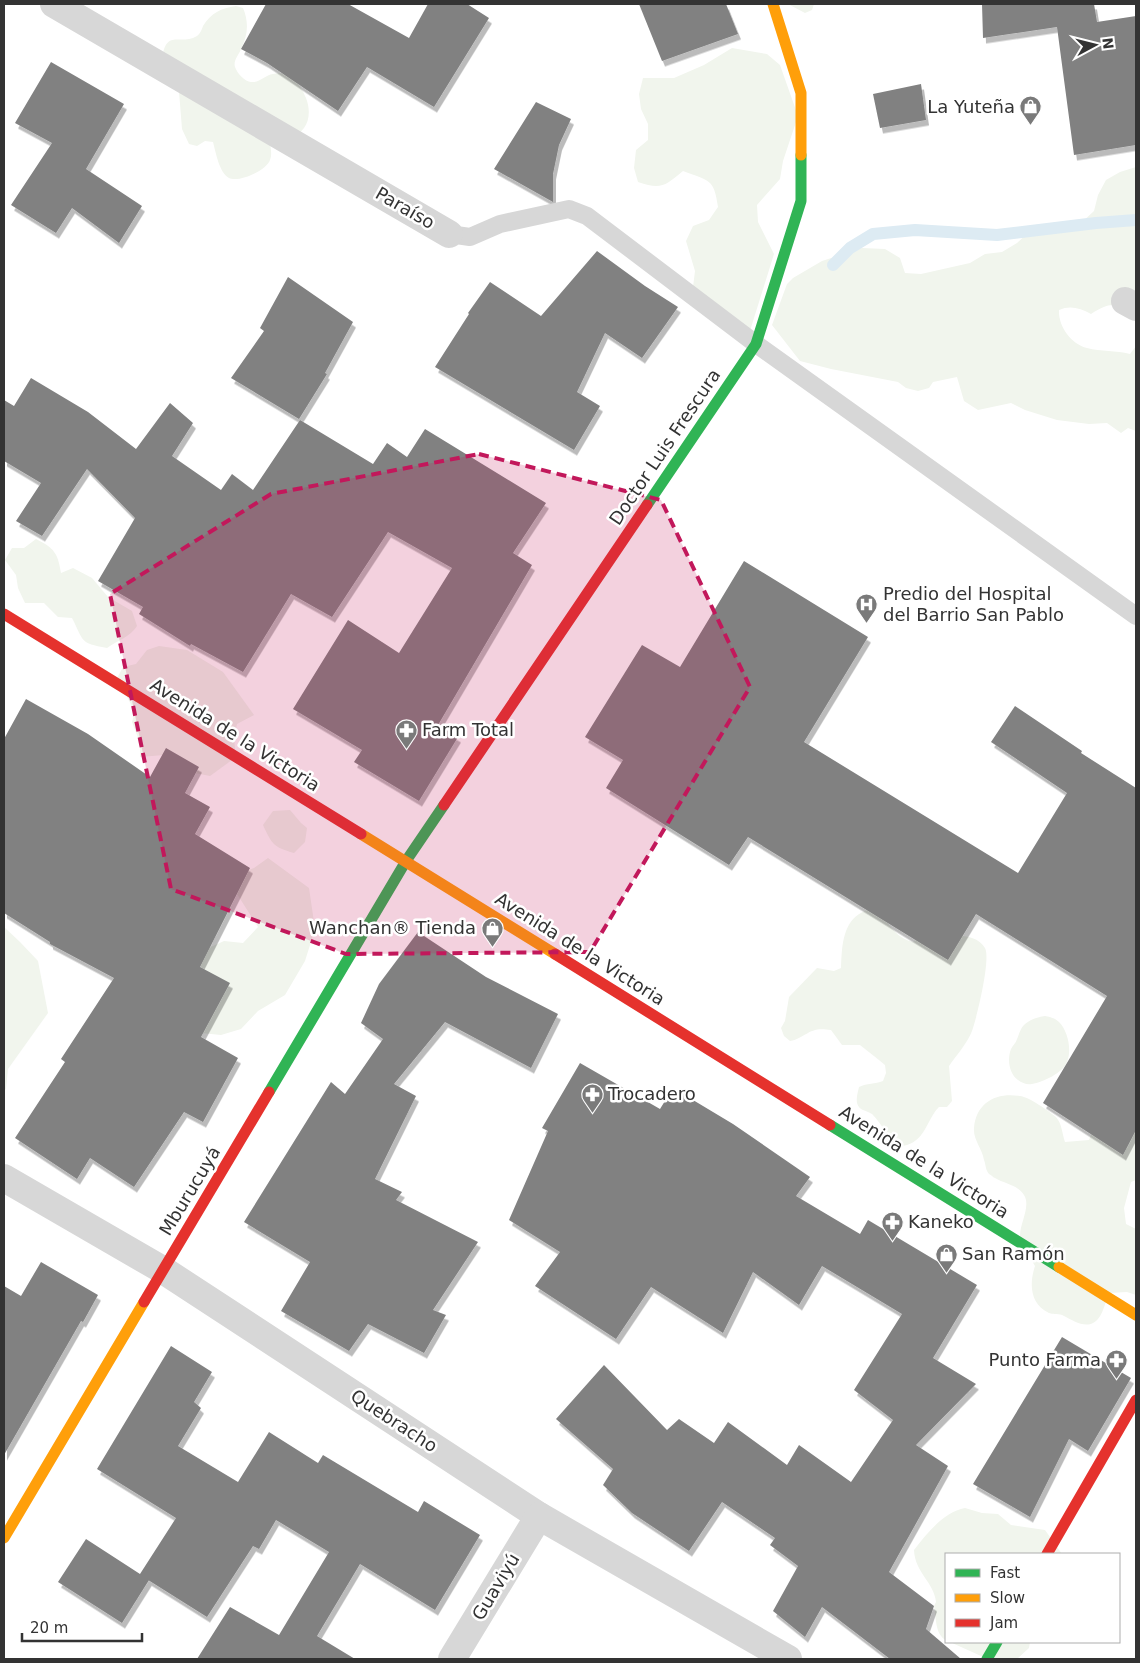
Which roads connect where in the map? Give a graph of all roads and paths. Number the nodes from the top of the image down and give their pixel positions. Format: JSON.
{"nodes":[{"id":1,"x":54,"y":4,"type":"edge"},
{"id":2,"x":774,"y":4,"type":"edge"},
{"id":3,"x":449,"y":234,"type":"joint"},
{"id":4,"x":756,"y":344,"type":"junction"},
{"id":5,"x":4,"y":614,"type":"edge"},
{"id":6,"x":1136,"y":616,"type":"edge"},
{"id":7,"x":406,"y":861,"type":"junction"},
{"id":8,"x":4,"y":1178,"type":"edge"},
{"id":9,"x":163,"y":1270,"type":"junction"},
{"id":10,"x":1136,"y":1315,"type":"edge"},
{"id":11,"x":1136,"y":1400,"type":"edge"},
{"id":12,"x":539,"y":1516,"type":"junction"},
{"id":13,"x":4,"y":1538,"type":"edge"},
{"id":14,"x":1048,"y":1553,"type":"edge"},
{"id":15,"x":996,"y":1643,"type":"edge"},
{"id":16,"x":452,"y":1659,"type":"edge"},
{"id":17,"x":788,"y":1659,"type":"edge"},
{"id":18,"x":987,"y":1659,"type":"edge"}],
"edges":[{"from":1,"to":3,"type":"street","name":"Paraíso"},
{"from":2,"to":4,"type":"street","name":"Doctor Luis Frescura"},
{"from":3,"to":4,"type":"lane","name":"Paraíso"},
{"from":4,"to":6,"type":"lane","name":"Paraíso"},
{"from":4,"to":7,"type":"street","name":"Doctor Luis Frescura"},
{"from":5,"to":7,"type":"street","name":"Avenida de la Victoria"},
{"from":7,"to":9,"type":"street","name":"Mburucuyá"},
{"from":7,"to":10,"type":"street","name":"Avenida de la Victoria"},
{"from":8,"to":9,"type":"street","name":"Quebracho"},
{"from":9,"to":12,"type":"street","name":"Quebracho"},
{"from":9,"to":13,"type":"street","name":"Mburucuyá"},
{"from":11,"to":14,"type":"street"},
{"from":12,"to":16,"type":"street","name":"Guaviyú"},
{"from":12,"to":17,"type":"street","name":"Quebracho"},
{"from":15,"to":18,"type":"street"}]}
